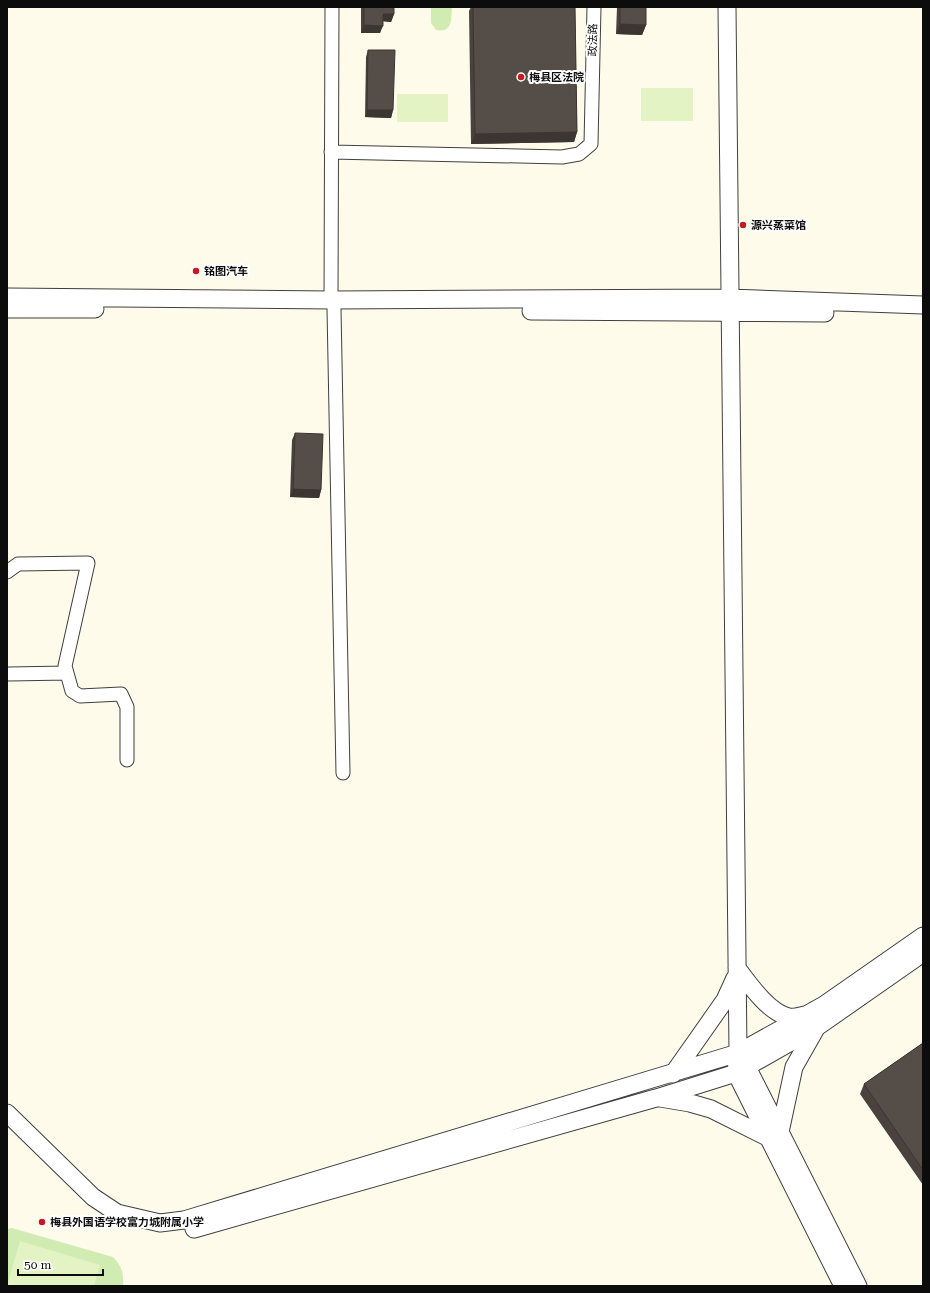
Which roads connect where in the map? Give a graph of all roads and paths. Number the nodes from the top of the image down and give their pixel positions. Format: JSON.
{"nodes":[{"id":1,"x":332,"y":7,"type":"edge"},
{"id":2,"x":594,"y":7,"type":"edge"},
{"id":3,"x":727,"y":7,"type":"edge"},
{"id":4,"x":331,"y":152,"type":"junction"},
{"id":5,"x":7,"y":296,"type":"edge"},
{"id":6,"x":332,"y":305,"type":"junction"},
{"id":7,"x":730,"y":305,"type":"junction"},
{"id":8,"x":923,"y":306,"type":"edge"},
{"id":9,"x":7,"y":309,"type":"edge"},
{"id":10,"x":923,"y":314,"type":"edge"},
{"id":11,"x":7,"y":572,"type":"edge"},
{"id":12,"x":67,"y":673,"type":"junction"},
{"id":13,"x":9,"y":674,"type":"dead end"},
{"id":14,"x":127,"y":760,"type":"dead end"},
{"id":15,"x":343,"y":773,"type":"dead end"},
{"id":16,"x":923,"y":936,"type":"edge"},
{"id":17,"x":923,"y":953,"type":"edge"},
{"id":18,"x":737,"y":971,"type":"junction"},
{"id":19,"x":812,"y":1021,"type":"junction"},
{"id":20,"x":740,"y":1064,"type":"junction"},
{"id":21,"x":673,"y":1074,"type":"junction"},
{"id":22,"x":656,"y":1098,"type":"junction"},
{"id":23,"x":7,"y":1113,"type":"edge"},
{"id":24,"x":7,"y":1129,"type":"edge"},
{"id":25,"x":774,"y":1135,"type":"junction"},
{"id":26,"x":843,"y":1286,"type":"edge"},
{"id":27,"x":858,"y":1286,"type":"edge"}],
"edges":[{"from":1,"to":4,"type":"street"},
{"from":2,"to":4,"type":"street","name":"政法路"},
{"from":3,"to":7,"type":"street"},
{"from":4,"to":6,"type":"street"},
{"from":5,"to":6,"type":"street"},
{"from":6,"to":7,"type":"street"},
{"from":6,"to":9,"type":"street"},
{"from":6,"to":15,"type":"street"},
{"from":7,"to":8,"type":"street"},
{"from":7,"to":10,"type":"street"},
{"from":7,"to":18,"type":"street"},
{"from":11,"to":12,"type":"street"},
{"from":12,"to":13,"type":"street"},
{"from":12,"to":14,"type":"street"},
{"from":16,"to":19,"type":"street"},
{"from":17,"to":19,"type":"street"},
{"from":18,"to":19,"type":"street"},
{"from":18,"to":20,"type":"street"},
{"from":18,"to":21,"type":"street"},
{"from":19,"to":20,"type":"street"},
{"from":19,"to":25,"type":"street"},
{"from":20,"to":21,"type":"street"},
{"from":20,"to":22,"type":"street"},
{"from":20,"to":25,"type":"street"},
{"from":21,"to":23,"type":"street"},
{"from":22,"to":24,"type":"street"},
{"from":22,"to":25,"type":"street"},
{"from":25,"to":26,"type":"street"},
{"from":25,"to":27,"type":"street"}]}
